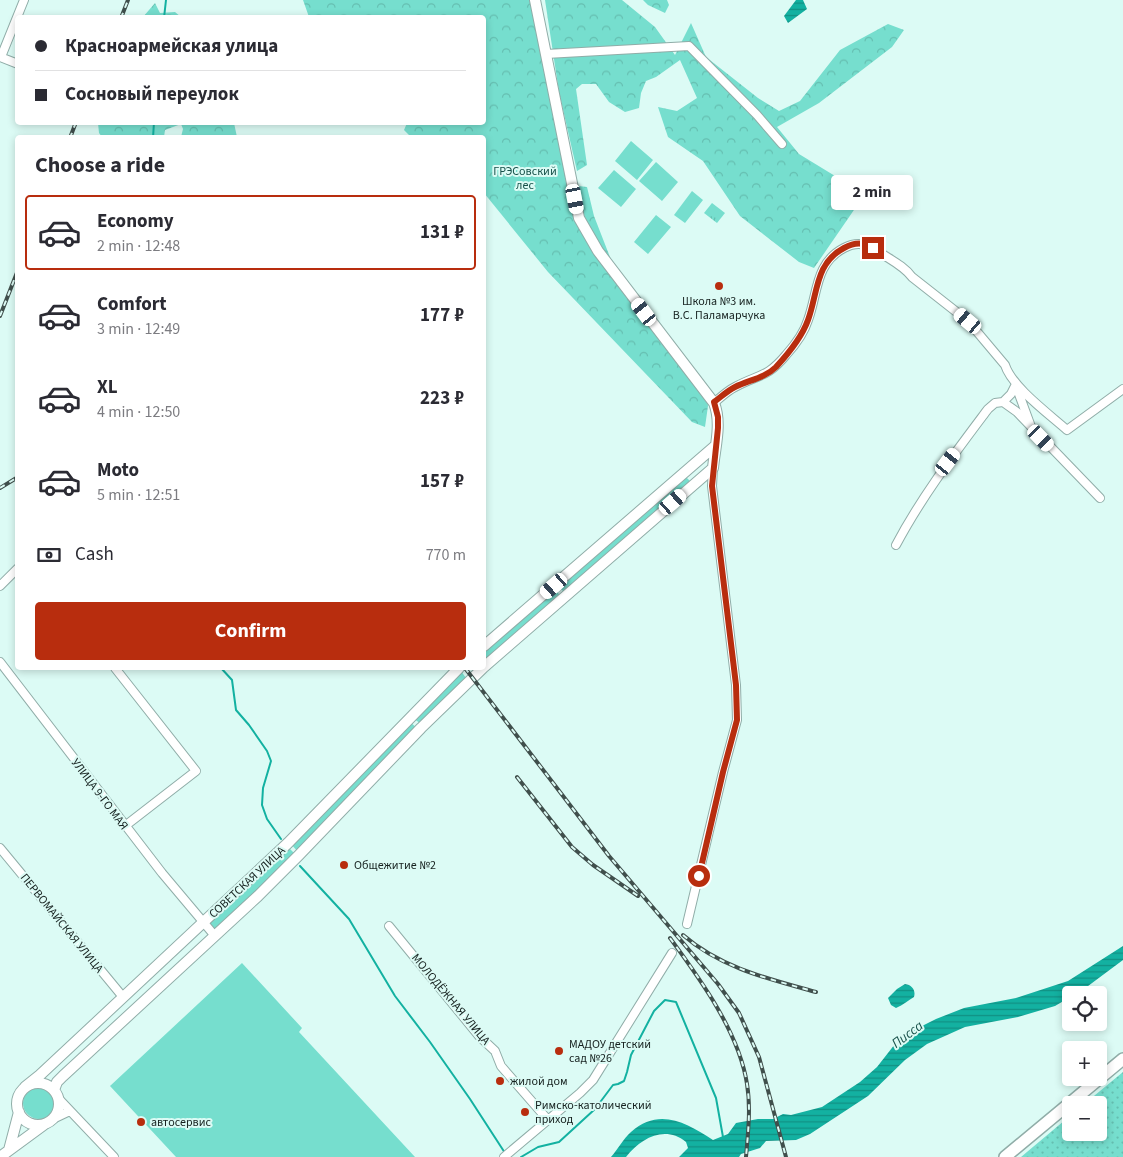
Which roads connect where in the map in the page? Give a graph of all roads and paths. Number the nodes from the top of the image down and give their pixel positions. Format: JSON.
{"nodes":[{"id":1,"x":24,"y":0,"type":"edge"},
{"id":2,"x":535,"y":0,"type":"edge"},
{"id":3,"x":18,"y":15,"type":"edge"},
{"id":4,"x":15,"y":21,"type":"edge"},
{"id":5,"x":546,"y":54,"type":"junction"},
{"id":6,"x":0,"y":57,"type":"edge"},
{"id":7,"x":15,"y":63,"type":"edge"},
{"id":8,"x":782,"y":144,"type":"dead end"},
{"id":9,"x":1016,"y":384,"type":"junction"},
{"id":10,"x":1123,"y":390,"type":"edge"},
{"id":11,"x":714,"y":402,"type":"junction"},
{"id":12,"x":1003,"y":402,"type":"junction"},
{"id":13,"x":1030,"y":426,"type":"junction"},
{"id":14,"x":715,"y":446,"type":"junction"},
{"id":15,"x":713,"y":468,"type":"junction"},
{"id":16,"x":1100,"y":498,"type":"dead end"},
{"id":17,"x":896,"y":545,"type":"dead end"},
{"id":18,"x":15,"y":571,"type":"edge"},
{"id":19,"x":0,"y":586,"type":"edge"},
{"id":20,"x":486,"y":644,"type":"edge"},
{"id":21,"x":0,"y":662,"type":"edge"},
{"id":22,"x":486,"y":664,"type":"edge"},
{"id":23,"x":117,"y":670,"type":"edge"},
{"id":24,"x":457,"y":670,"type":"edge"},
{"id":25,"x":480,"y":670,"type":"edge"},
{"id":26,"x":410,"y":718,"type":"junction"},
{"id":27,"x":421,"y":728,"type":"junction"},
{"id":28,"x":125,"y":826,"type":"junction"},
{"id":29,"x":288,"y":843,"type":"junction"},
{"id":30,"x":0,"y":848,"type":"edge"},
{"id":31,"x":299,"y":856,"type":"junction"},
{"id":32,"x":204,"y":922,"type":"junction"},
{"id":33,"x":687,"y":924,"type":"dead end"},
{"id":34,"x":389,"y":926,"type":"dead end"},
{"id":35,"x":215,"y":936,"type":"junction"},
{"id":36,"x":672,"y":953,"type":"dead end"},
{"id":37,"x":123,"y":997,"type":"junction"},
{"id":38,"x":1123,"y":1059,"type":"edge"},
{"id":39,"x":25,"y":1088,"type":"junction"},
{"id":40,"x":56,"y":1094,"type":"junction"},
{"id":41,"x":70,"y":1111,"type":"junction"},
{"id":42,"x":19,"y":1112,"type":"junction"},
{"id":43,"x":548,"y":1120,"type":"junction"},
{"id":44,"x":48,"y":1122,"type":"junction"},
{"id":45,"x":9,"y":1150,"type":"junction"},
{"id":46,"x":0,"y":1157,"type":"edge"},
{"id":47,"x":114,"y":1157,"type":"edge"},
{"id":48,"x":504,"y":1157,"type":"edge"},
{"id":49,"x":1006,"y":1157,"type":"edge"}],
"edges":[{"from":1,"to":3,"type":"street"},
{"from":2,"to":5,"type":"main road"},
{"from":4,"to":6,"type":"street"},
{"from":5,"to":8,"type":"street"},
{"from":5,"to":11,"type":"main road"},
{"from":6,"to":7,"type":"street"},
{"from":9,"to":10,"type":"street"},
{"from":9,"to":11,"type":"street"},
{"from":9,"to":12,"type":"street"},
{"from":9,"to":13,"type":"street"},
{"from":11,"to":14,"type":"main road"},
{"from":12,"to":13,"type":"street"},
{"from":12,"to":17,"type":"street"},
{"from":13,"to":16,"type":"street"},
{"from":14,"to":15,"type":"main road"},
{"from":14,"to":20,"type":"main road"},
{"from":15,"to":22,"type":"main road","name":"СОВЕТСКАЯ УЛИЦА"},
{"from":15,"to":33,"type":"street"},
{"from":18,"to":19,"type":"street"},
{"from":21,"to":28,"type":"street","name":"УЛИЦА 9-ГО МАЯ"},
{"from":23,"to":28,"type":"street"},
{"from":24,"to":26,"type":"main road","name":"СОВЕТСКАЯ УЛИЦА"},
{"from":25,"to":27,"type":"main road","name":"СОВЕТСКАЯ УЛИЦА"},
{"from":26,"to":27,"type":"street"},
{"from":26,"to":29,"type":"main road","name":"СОВЕТСКАЯ УЛИЦА"},
{"from":27,"to":31,"type":"main road","name":"СОВЕТСКАЯ УЛИЦА"},
{"from":28,"to":32,"type":"street","name":"УЛИЦА 9-ГО МАЯ"},
{"from":29,"to":31,"type":"street"},
{"from":29,"to":32,"type":"main road","name":"СОВЕТСКАЯ УЛИЦА"},
{"from":30,"to":37,"type":"street","name":"ПЕРВОМАЙСКАЯ УЛИЦА"},
{"from":31,"to":35,"type":"main road","name":"СОВЕТСКАЯ УЛИЦА"},
{"from":32,"to":35,"type":"street","name":"УЛИЦА 9-ГО МАЯ"},
{"from":32,"to":37,"type":"main road","name":"СОВЕТСКАЯ УЛИЦА"},
{"from":34,"to":43,"type":"street","name":"МОЛОДЁЖНАЯ УЛИЦА"},
{"from":35,"to":40,"type":"main road","name":"СОВЕТСКАЯ УЛИЦА"},
{"from":36,"to":43,"type":"street"},
{"from":37,"to":39,"type":"main road","name":"СОВЕТСКАЯ УЛИЦА"},
{"from":38,"to":49,"type":"main road"},
{"from":39,"to":40,"type":"main road"},
{"from":39,"to":42,"type":"main road"},
{"from":40,"to":41,"type":"street"},
{"from":40,"to":44,"type":"main road","name":"СОВЕТСКАЯ УЛИЦА"},
{"from":41,"to":44,"type":"street"},
{"from":41,"to":47,"type":"street"},
{"from":42,"to":44,"type":"main road"},
{"from":42,"to":45,"type":"main road"},
{"from":43,"to":48,"type":"street"},
{"from":44,"to":45,"type":"main road"},
{"from":45,"to":46,"type":"main road"}]}
